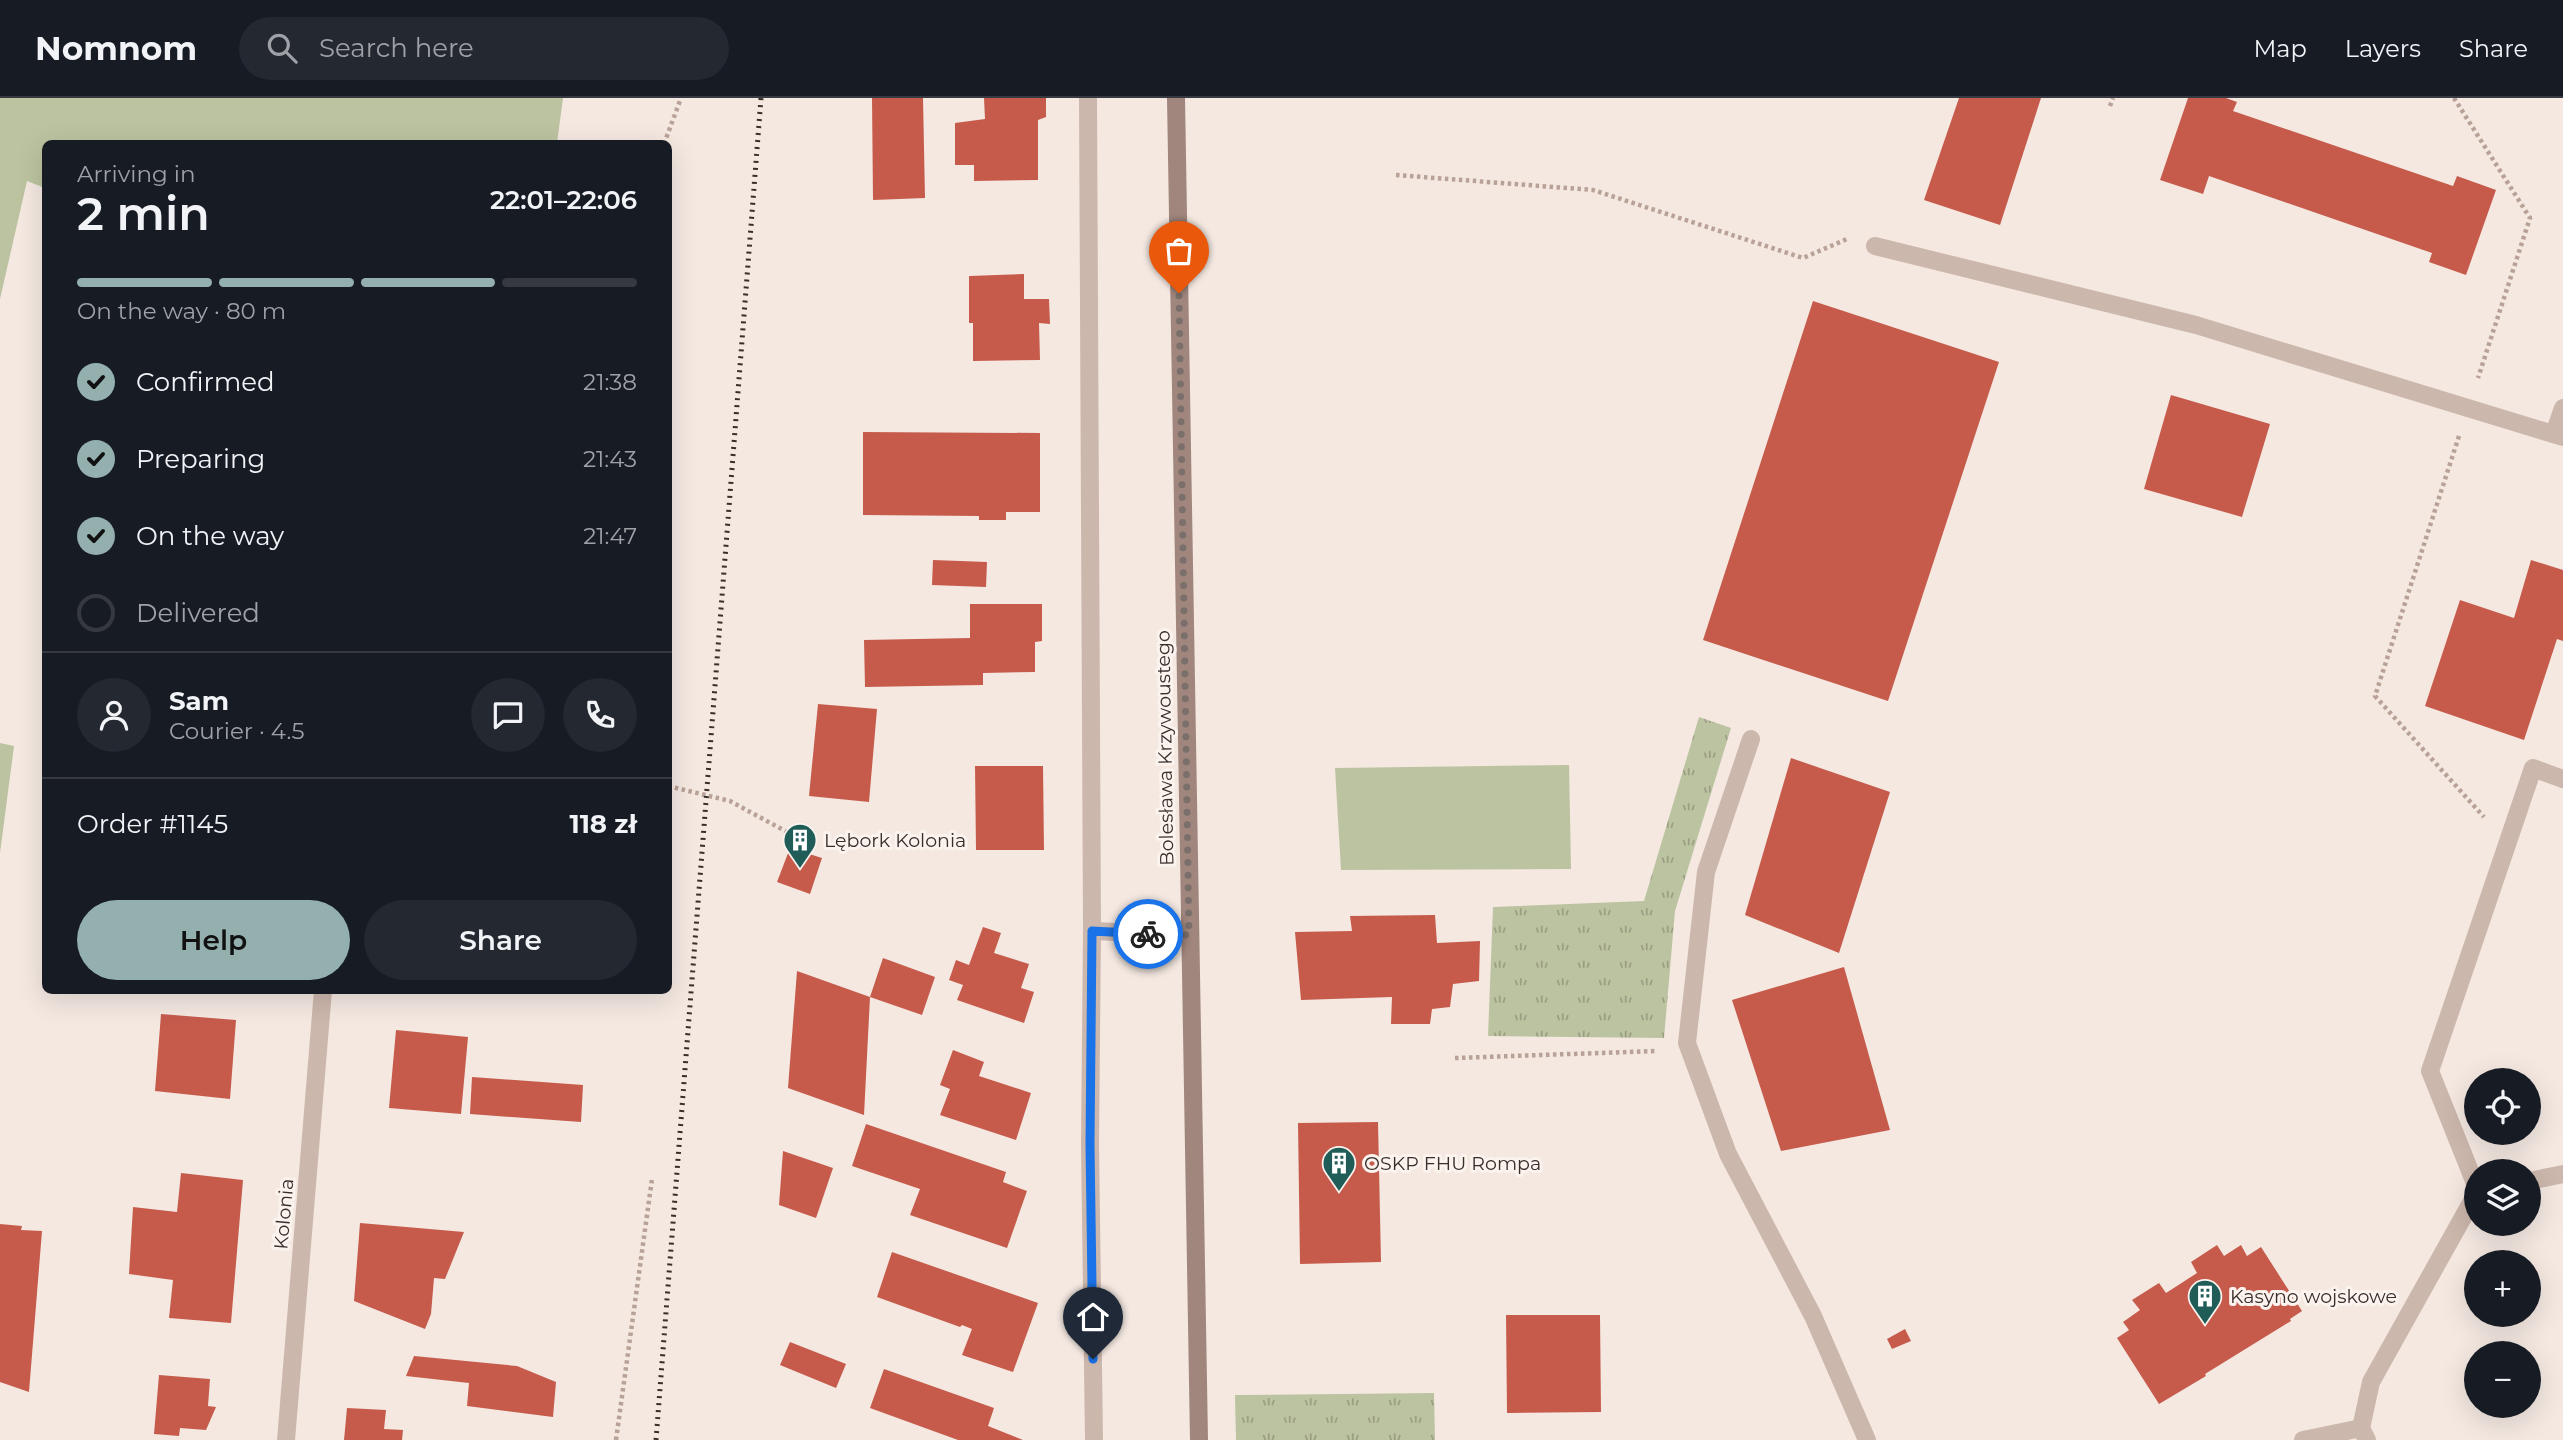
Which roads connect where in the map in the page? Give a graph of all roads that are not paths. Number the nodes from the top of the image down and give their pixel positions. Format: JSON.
{"nodes":[{"id":1,"x":1088,"y":98,"type":"edge"},
{"id":2,"x":1175,"y":98,"type":"edge"},
{"id":3,"x":1875,"y":246,"type":"road end"},
{"id":4,"x":2563,"y":408,"type":"edge"},
{"id":5,"x":2559,"y":436,"type":"edge"},
{"id":6,"x":1751,"y":739,"type":"dead end"},
{"id":7,"x":2563,"y":779,"type":"edge"},
{"id":8,"x":1092,"y":931,"type":"junction"},
{"id":9,"x":1189,"y":935,"type":"junction"},
{"id":10,"x":323,"y":994,"type":"edge"},
{"id":11,"x":2465,"y":1159,"type":"edge"},
{"id":12,"x":2563,"y":1174,"type":"edge"},
{"id":13,"x":2541,"y":1179,"type":"edge"},
{"id":14,"x":2464,"y":1215,"type":"edge"},
{"id":15,"x":2364,"y":1434,"type":"edge"},
{"id":16,"x":286,"y":1440,"type":"edge"},
{"id":17,"x":1094,"y":1440,"type":"edge"},
{"id":18,"x":1199,"y":1440,"type":"edge"},
{"id":19,"x":1867,"y":1440,"type":"edge"},
{"id":20,"x":2303,"y":1440,"type":"edge"}],
"edges":[{"from":1,"to":8,"type":"street"},
{"from":2,"to":9,"type":"main road","name":"Bolesława Krzywoustego"},
{"from":3,"to":5,"type":"street"},
{"from":4,"to":5,"type":"street"},
{"from":6,"to":19,"type":"street"},
{"from":7,"to":11,"type":"street"},
{"from":8,"to":9,"type":"street"},
{"from":8,"to":17,"type":"street"},
{"from":9,"to":18,"type":"main road","name":"Bolesława Krzywoustego"},
{"from":10,"to":16,"type":"street","name":"Kolonia"},
{"from":12,"to":13,"type":"street"},
{"from":14,"to":15,"type":"street"},
{"from":15,"to":20,"type":"street"}]}
